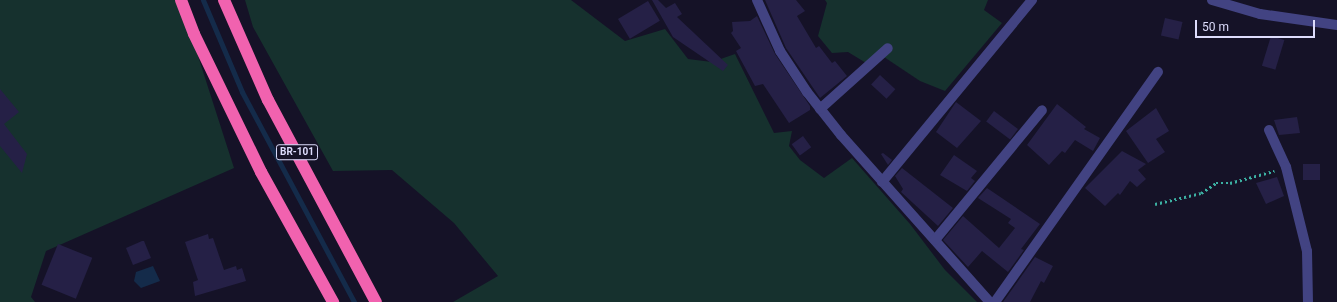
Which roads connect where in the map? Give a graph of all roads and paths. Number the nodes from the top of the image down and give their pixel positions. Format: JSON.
{"nodes":[{"id":1,"x":181,"y":0,"type":"edge"},
{"id":2,"x":224,"y":0,"type":"edge"},
{"id":3,"x":757,"y":0,"type":"edge"},
{"id":4,"x":1032,"y":0,"type":"edge"},
{"id":5,"x":1212,"y":0,"type":"edge"},
{"id":6,"x":1337,"y":25,"type":"edge"},
{"id":7,"x":888,"y":48,"type":"dead end"},
{"id":8,"x":1158,"y":72,"type":"dead end"},
{"id":9,"x":820,"y":109,"type":"junction"},
{"id":10,"x":1042,"y":110,"type":"dead end"},
{"id":11,"x":1269,"y":130,"type":"dead end"},
{"id":12,"x":1286,"y":167,"type":"junction"},
{"id":13,"x":882,"y":182,"type":"junction"},
{"id":14,"x":1154,"y":204,"type":"dead end"},
{"id":15,"x":935,"y":240,"type":"junction"},
{"id":16,"x":333,"y":302,"type":"edge"},
{"id":17,"x":376,"y":302,"type":"edge"},
{"id":18,"x":990,"y":302,"type":"edge"},
{"id":19,"x":995,"y":302,"type":"edge"},
{"id":20,"x":1308,"y":302,"type":"edge"}],
"edges":[{"from":1,"to":16,"type":"highway"},
{"from":2,"to":17,"type":"highway","number":"BR-101"},
{"from":3,"to":9,"type":"street"},
{"from":4,"to":13,"type":"street"},
{"from":5,"to":6,"type":"street"},
{"from":7,"to":9,"type":"street"},
{"from":8,"to":19,"type":"street"},
{"from":9,"to":13,"type":"street"},
{"from":10,"to":15,"type":"street"},
{"from":11,"to":12,"type":"street"},
{"from":12,"to":14,"type":"path"},
{"from":12,"to":20,"type":"street"},
{"from":13,"to":15,"type":"street"},
{"from":15,"to":18,"type":"street"}]}
